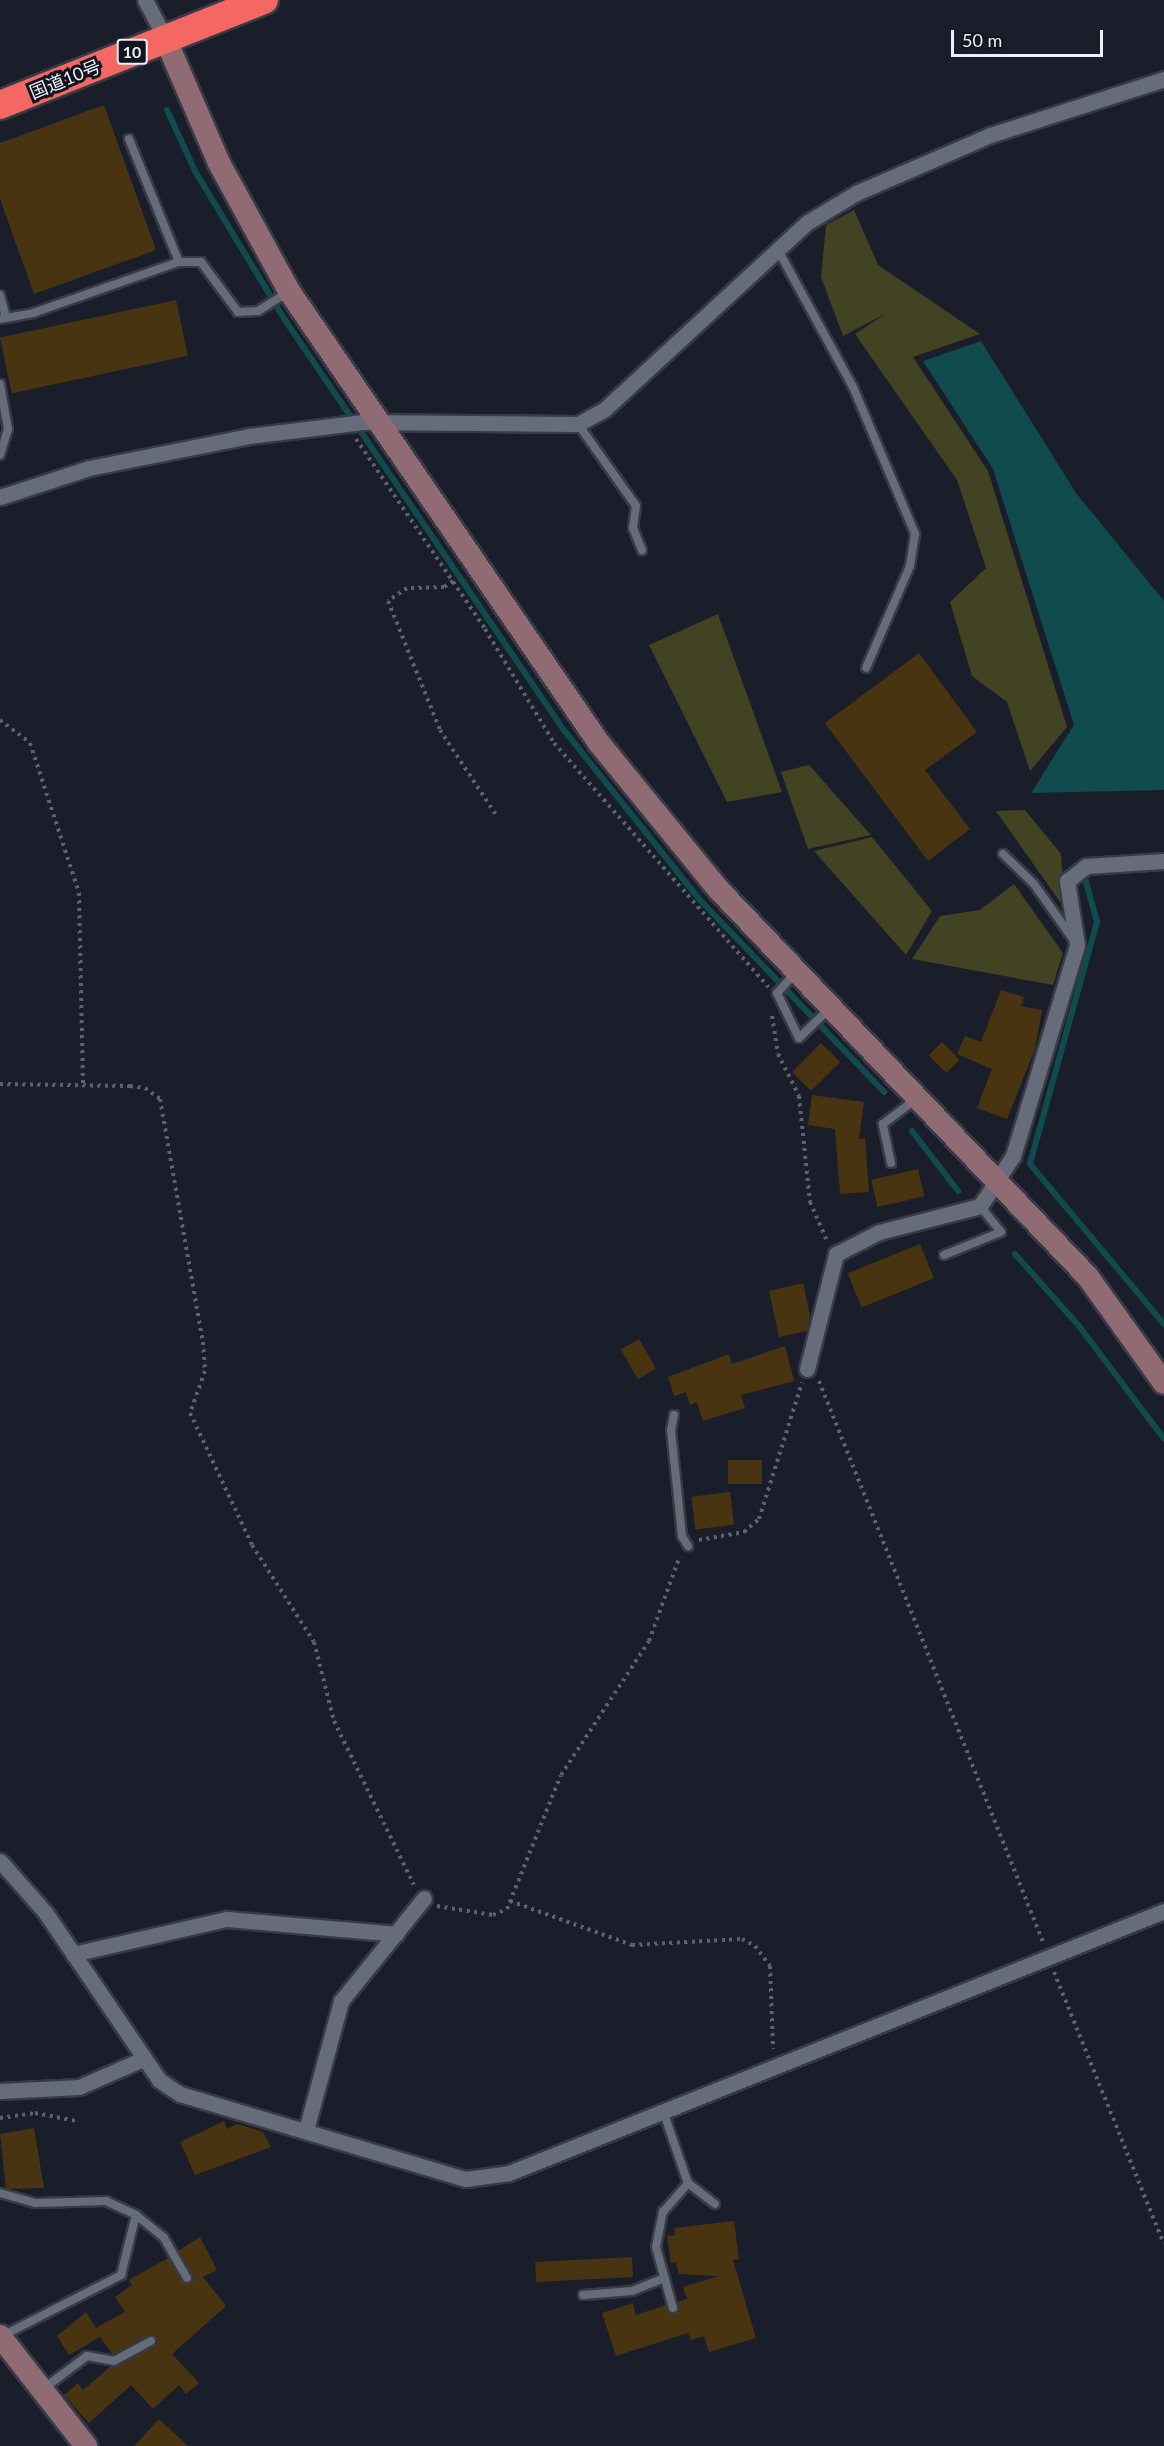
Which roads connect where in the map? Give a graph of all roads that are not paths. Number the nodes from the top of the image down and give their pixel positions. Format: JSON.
{"nodes":[{"id":1,"x":145,"y":0,"type":"edge"},
{"id":2,"x":264,"y":0,"type":"edge"},
{"id":3,"x":165,"y":38,"type":"junction"},
{"id":4,"x":1164,"y":79,"type":"edge"},
{"id":5,"x":0,"y":105,"type":"edge"},
{"id":6,"x":129,"y":139,"type":"dead end"},
{"id":7,"x":778,"y":250,"type":"junction"},
{"id":8,"x":178,"y":262,"type":"junction"},
{"id":9,"x":0,"y":295,"type":"edge"},
{"id":10,"x":283,"y":295,"type":"junction"},
{"id":11,"x":3,"y":318,"type":"edge"},
{"id":12,"x":0,"y":384,"type":"edge"},
{"id":13,"x":358,"y":424,"type":"junction"},
{"id":14,"x":578,"y":424,"type":"junction"},
{"id":15,"x":0,"y":455,"type":"edge"},
{"id":16,"x":0,"y":497,"type":"edge"},
{"id":17,"x":642,"y":550,"type":"dead end"},
{"id":18,"x":866,"y":668,"type":"dead end"},
{"id":19,"x":1003,"y":854,"type":"dead end"},
{"id":20,"x":1164,"y":861,"type":"edge"},
{"id":21,"x":1077,"y":945,"type":"junction"},
{"id":22,"x":792,"y":976,"type":"junction"},
{"id":23,"x":826,"y":1012,"type":"junction"},
{"id":24,"x":917,"y":1099,"type":"junction"},
{"id":25,"x":891,"y":1163,"type":"dead end"},
{"id":26,"x":999,"y":1181,"type":"junction"},
{"id":27,"x":980,"y":1206,"type":"junction"},
{"id":28,"x":944,"y":1255,"type":"dead end"},
{"id":29,"x":807,"y":1369,"type":"road end"},
{"id":30,"x":1164,"y":1383,"type":"edge"},
{"id":31,"x":674,"y":1415,"type":"dead end"},
{"id":32,"x":688,"y":1546,"type":"road end"},
{"id":33,"x":0,"y":1861,"type":"edge"},
{"id":34,"x":424,"y":1898,"type":"road end"},
{"id":35,"x":1164,"y":1911,"type":"edge"},
{"id":36,"x":396,"y":1934,"type":"junction"},
{"id":37,"x":73,"y":1954,"type":"junction"},
{"id":38,"x":143,"y":2059,"type":"junction"},
{"id":39,"x":0,"y":2091,"type":"edge"},
{"id":40,"x":662,"y":2110,"type":"junction"},
{"id":41,"x":306,"y":2130,"type":"junction"},
{"id":42,"x":688,"y":2183,"type":"junction"},
{"id":43,"x":0,"y":2193,"type":"edge"},
{"id":44,"x":715,"y":2204,"type":"dead end"},
{"id":45,"x":136,"y":2215,"type":"junction"},
{"id":46,"x":186,"y":2278,"type":"dead end"},
{"id":47,"x":664,"y":2278,"type":"junction"},
{"id":48,"x":583,"y":2295,"type":"dead end"},
{"id":49,"x":673,"y":2308,"type":"dead end"},
{"id":50,"x":0,"y":2336,"type":"edge"},
{"id":51,"x":151,"y":2341,"type":"dead end"},
{"id":52,"x":42,"y":2390,"type":"junction"},
{"id":53,"x":86,"y":2446,"type":"edge"}],
"edges":[{"from":1,"to":3,"type":"street"},
{"from":2,"to":3,"type":"highway","name":"国道10号","number":"10"},
{"from":3,"to":5,"type":"highway","name":"国道10号","number":"10"},
{"from":3,"to":10,"type":"street"},
{"from":4,"to":7,"type":"street"},
{"from":6,"to":8,"type":"lane"},
{"from":7,"to":14,"type":"street"},
{"from":7,"to":18,"type":"lane"},
{"from":8,"to":10,"type":"lane"},
{"from":8,"to":11,"type":"lane"},
{"from":9,"to":11,"type":"lane"},
{"from":10,"to":13,"type":"street"},
{"from":12,"to":15,"type":"lane"},
{"from":13,"to":14,"type":"street"},
{"from":13,"to":16,"type":"street"},
{"from":13,"to":22,"type":"street"},
{"from":14,"to":17,"type":"lane"},
{"from":19,"to":21,"type":"lane"},
{"from":20,"to":21,"type":"street"},
{"from":21,"to":26,"type":"street"},
{"from":22,"to":23,"type":"street"},
{"from":22,"to":23,"type":"lane"},
{"from":23,"to":24,"type":"street"},
{"from":24,"to":25,"type":"lane"},
{"from":24,"to":26,"type":"street"},
{"from":26,"to":27,"type":"street"},
{"from":26,"to":30,"type":"street"},
{"from":27,"to":28,"type":"lane"},
{"from":27,"to":29,"type":"street"},
{"from":31,"to":32,"type":"lane"},
{"from":33,"to":37,"type":"street"},
{"from":34,"to":36,"type":"street"},
{"from":35,"to":40,"type":"street"},
{"from":36,"to":37,"type":"street"},
{"from":36,"to":41,"type":"street"},
{"from":37,"to":38,"type":"street"},
{"from":38,"to":39,"type":"street"},
{"from":38,"to":41,"type":"street"},
{"from":40,"to":41,"type":"street"},
{"from":40,"to":42,"type":"lane"},
{"from":42,"to":44,"type":"lane"},
{"from":42,"to":47,"type":"lane"},
{"from":43,"to":45,"type":"lane"},
{"from":45,"to":46,"type":"lane"},
{"from":45,"to":50,"type":"lane"},
{"from":47,"to":48,"type":"lane"},
{"from":47,"to":49,"type":"lane"},
{"from":50,"to":52,"type":"street"},
{"from":51,"to":52,"type":"lane"},
{"from":52,"to":53,"type":"street"}]}
